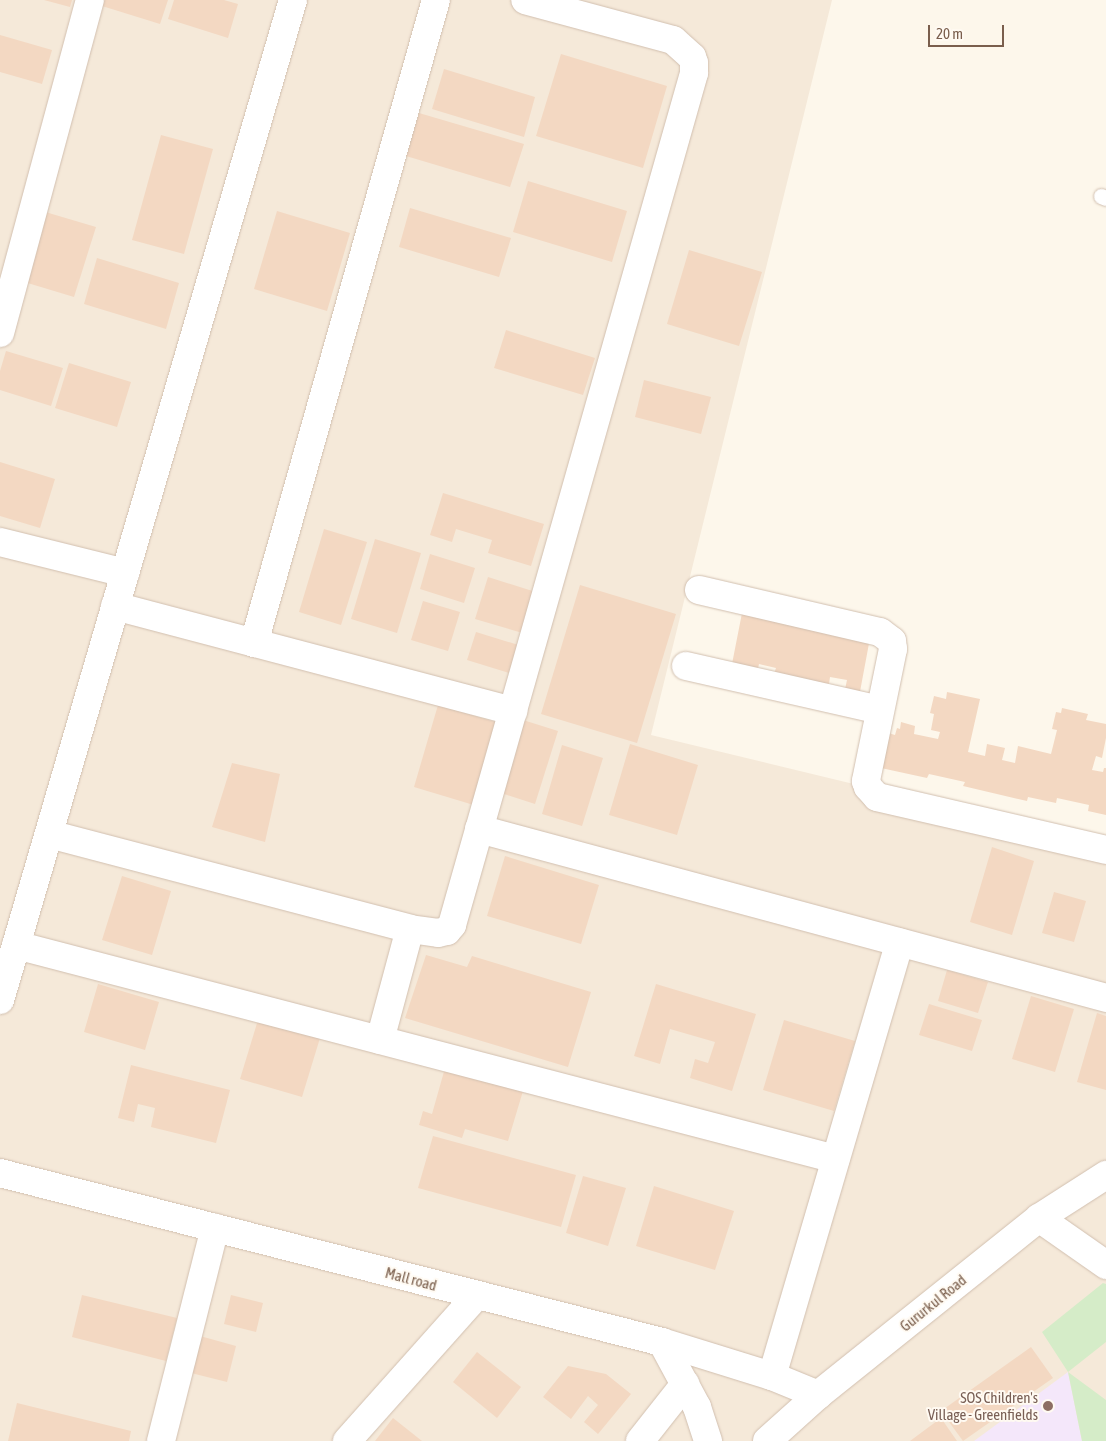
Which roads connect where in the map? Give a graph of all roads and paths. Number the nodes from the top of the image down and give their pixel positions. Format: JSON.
{"nodes":[{"id":1,"x":90,"y":0,"type":"edge"},
{"id":2,"x":293,"y":0,"type":"edge"},
{"id":3,"x":436,"y":0,"type":"edge"},
{"id":4,"x":525,"y":0,"type":"edge"},
{"id":5,"x":0,"y":332,"type":"edge"},
{"id":6,"x":0,"y":542,"type":"edge"},
{"id":7,"x":125,"y":573,"type":"junction"},
{"id":8,"x":699,"y":590,"type":"dead end"},
{"id":9,"x":115,"y":606,"type":"junction"},
{"id":10,"x":254,"y":643,"type":"junction"},
{"id":11,"x":686,"y":666,"type":"dead end"},
{"id":12,"x":879,"y":710,"type":"junction"},
{"id":13,"x":513,"y":711,"type":"junction"},
{"id":14,"x":479,"y":828,"type":"junction"},
{"id":15,"x":49,"y":834,"type":"junction"},
{"id":16,"x":1106,"y":850,"type":"edge"},
{"id":17,"x":410,"y":929,"type":"junction"},
{"id":18,"x":900,"y":942,"type":"junction"},
{"id":19,"x":16,"y":945,"type":"junction"},
{"id":20,"x":1106,"y":998,"type":"edge"},
{"id":21,"x":0,"y":1000,"type":"edge"},
{"id":22,"x":380,"y":1040,"type":"junction"},
{"id":23,"x":836,"y":1159,"type":"junction"},
{"id":24,"x":0,"y":1173,"type":"edge"},
{"id":25,"x":1106,"y":1174,"type":"edge"},
{"id":26,"x":1039,"y":1218,"type":"junction"},
{"id":27,"x":215,"y":1228,"type":"junction"},
{"id":28,"x":1106,"y":1265,"type":"edge"},
{"id":29,"x":476,"y":1296,"type":"junction"},
{"id":30,"x":662,"y":1342,"type":"junction"},
{"id":31,"x":772,"y":1376,"type":"junction"},
{"id":32,"x":685,"y":1384,"type":"junction"},
{"id":33,"x":818,"y":1395,"type":"junction"},
{"id":34,"x":161,"y":1441,"type":"edge"},
{"id":35,"x":347,"y":1441,"type":"edge"},
{"id":36,"x":640,"y":1441,"type":"edge"},
{"id":37,"x":708,"y":1441,"type":"edge"},
{"id":38,"x":767,"y":1441,"type":"edge"}],
"edges":[{"from":1,"to":5,"type":"street"},
{"from":2,"to":7,"type":"street"},
{"from":3,"to":10,"type":"street"},
{"from":4,"to":13,"type":"street"},
{"from":6,"to":7,"type":"street"},
{"from":7,"to":9,"type":"street"},
{"from":8,"to":12,"type":"street"},
{"from":9,"to":10,"type":"street"},
{"from":9,"to":15,"type":"street"},
{"from":10,"to":13,"type":"street"},
{"from":11,"to":12,"type":"street"},
{"from":12,"to":16,"type":"street"},
{"from":13,"to":14,"type":"street"},
{"from":14,"to":17,"type":"street"},
{"from":14,"to":18,"type":"street"},
{"from":15,"to":17,"type":"street"},
{"from":15,"to":19,"type":"street"},
{"from":17,"to":22,"type":"street"},
{"from":18,"to":20,"type":"street"},
{"from":18,"to":23,"type":"street"},
{"from":19,"to":21,"type":"street"},
{"from":19,"to":22,"type":"street"},
{"from":22,"to":23,"type":"street"},
{"from":23,"to":31,"type":"street"},
{"from":24,"to":27,"type":"street","name":"Mall road"},
{"from":25,"to":26,"type":"street","name":"Gururkul Road"},
{"from":26,"to":28,"type":"street"},
{"from":26,"to":33,"type":"street","name":"Gururkul Road"},
{"from":27,"to":29,"type":"street","name":"Mall road"},
{"from":27,"to":34,"type":"street"},
{"from":29,"to":30,"type":"street","name":"Mall road"},
{"from":29,"to":35,"type":"street"},
{"from":30,"to":31,"type":"street","name":"Mall road"},
{"from":30,"to":32,"type":"street"},
{"from":31,"to":33,"type":"street","name":"Mall road"},
{"from":32,"to":36,"type":"street"},
{"from":32,"to":37,"type":"street"},
{"from":33,"to":38,"type":"street","name":"Gururkul Road"}]}
